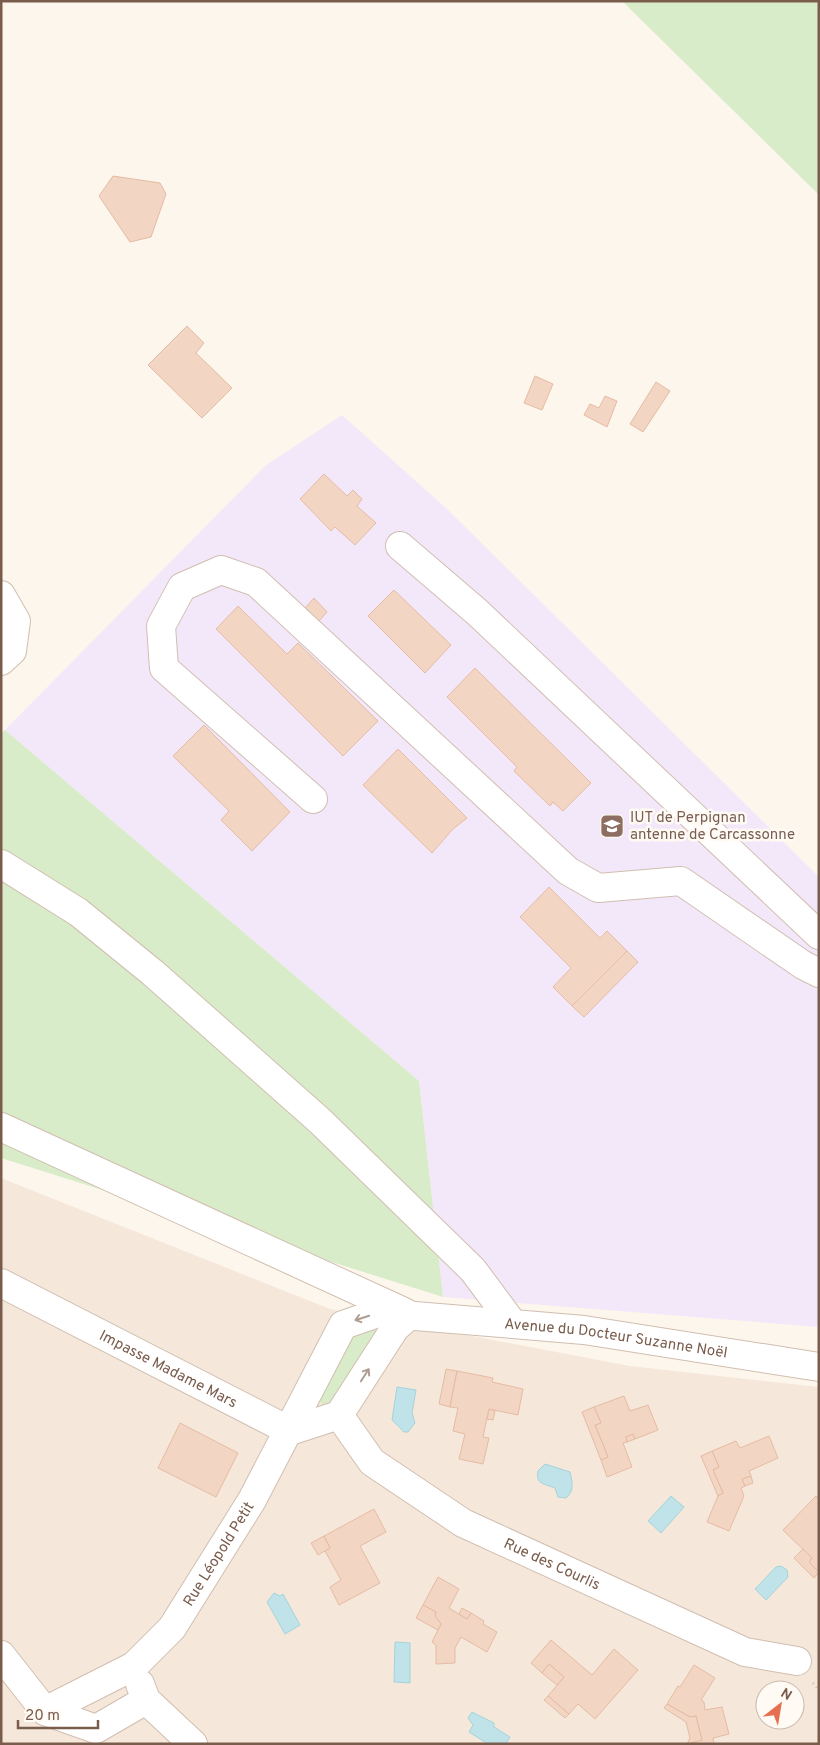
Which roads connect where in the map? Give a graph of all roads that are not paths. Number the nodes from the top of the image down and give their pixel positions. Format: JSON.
{"nodes":[{"id":1,"x":400,"y":546,"type":"dead end"},
{"id":2,"x":1,"y":595,"type":"edge"},
{"id":3,"x":1,"y":661,"type":"edge"},
{"id":4,"x":313,"y":799,"type":"dead end"},
{"id":5,"x":1,"y":864,"type":"edge"},
{"id":6,"x":819,"y":935,"type":"edge"},
{"id":7,"x":819,"y":972,"type":"edge"},
{"id":8,"x":1,"y":1126,"type":"edge"},
{"id":9,"x":1,"y":1283,"type":"edge"},
{"id":10,"x":410,"y":1315,"type":"junction"},
{"id":11,"x":513,"y":1324,"type":"junction"},
{"id":12,"x":819,"y":1367,"type":"edge"},
{"id":13,"x":339,"y":1415,"type":"junction"},
{"id":14,"x":290,"y":1431,"type":"junction"},
{"id":15,"x":1,"y":1654,"type":"edge"},
{"id":16,"x":797,"y":1661,"type":"dead end"},
{"id":17,"x":134,"y":1666,"type":"junction"},
{"id":18,"x":146,"y":1700,"type":"junction"},
{"id":19,"x":45,"y":1711,"type":"junction"},
{"id":20,"x":193,"y":1744,"type":"edge"}],
"edges":[{"from":1,"to":6,"type":"street"},
{"from":2,"to":3,"type":"street"},
{"from":4,"to":7,"type":"street"},
{"from":5,"to":11,"type":"street"},
{"from":8,"to":10,"type":"street"},
{"from":9,"to":14,"type":"street","name":"Impasse Madame Mars"},
{"from":10,"to":11,"type":"street","name":"Avenue du Docteur Suzanne Noël"},
{"from":13,"to":10,"type":"street","one_way":true},
{"from":10,"to":14,"type":"street","name":"Avenue du Docteur Suzanne Noël","one_way":true},
{"from":11,"to":12,"type":"street","name":"Avenue du Docteur Suzanne Noël"},
{"from":13,"to":14,"type":"street"},
{"from":13,"to":16,"type":"street","name":"Rue des Courlis"},
{"from":14,"to":17,"type":"street","name":"Rue Léopold Petit"},
{"from":15,"to":19,"type":"street"},
{"from":17,"to":18,"type":"street"},
{"from":17,"to":19,"type":"street"},
{"from":18,"to":19,"type":"street"},
{"from":18,"to":20,"type":"street"}]}
